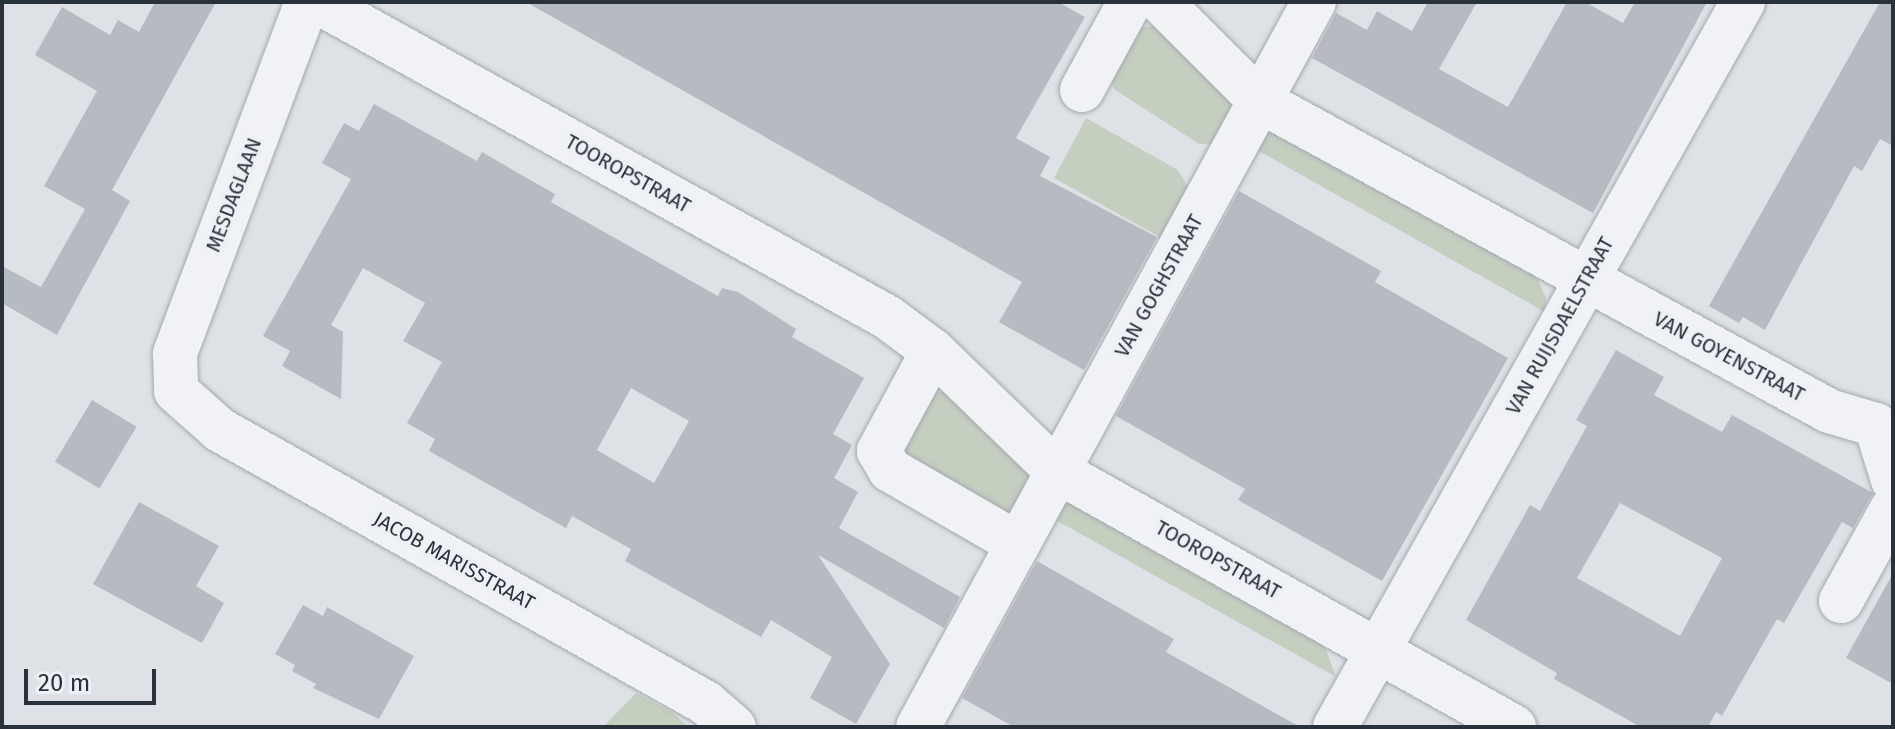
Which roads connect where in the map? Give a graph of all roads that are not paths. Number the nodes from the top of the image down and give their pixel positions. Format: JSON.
{"nodes":[{"id":1,"x":307,"y":2,"type":"edge"},
{"id":2,"x":318,"y":2,"type":"edge"},
{"id":3,"x":1130,"y":2,"type":"edge"},
{"id":4,"x":1161,"y":2,"type":"edge"},
{"id":5,"x":1314,"y":2,"type":"edge"},
{"id":6,"x":1743,"y":2,"type":"edge"},
{"id":7,"x":1082,"y":90,"type":"dead end"},
{"id":8,"x":1260,"y":101,"type":"junction"},
{"id":9,"x":1586,"y":280,"type":"junction"},
{"id":10,"x":933,"y":351,"type":"junction"},
{"id":11,"x":176,"y":391,"type":"joint"},
{"id":12,"x":1884,"y":414,"type":"edge"},
{"id":13,"x":1057,"y":471,"type":"junction"},
{"id":14,"x":1893,"y":480,"type":"edge"},
{"id":15,"x":1893,"y":507,"type":"edge"},
{"id":16,"x":1018,"y":544,"type":"junction"},
{"id":17,"x":1841,"y":601,"type":"dead end"},
{"id":18,"x":1378,"y":650,"type":"junction"},
{"id":19,"x":734,"y":727,"type":"edge"},
{"id":20,"x":918,"y":727,"type":"edge"},
{"id":21,"x":1335,"y":727,"type":"edge"},
{"id":22,"x":1514,"y":727,"type":"edge"}],
"edges":[{"from":1,"to":11,"type":"street","name":"MESDAGLAAN"},
{"from":2,"to":10,"type":"street","name":"TOOROPSTRAAT"},
{"from":3,"to":7,"type":"street"},
{"from":4,"to":8,"type":"street"},
{"from":5,"to":8,"type":"street","name":"VAN GOGHSTRAAT"},
{"from":6,"to":9,"type":"street","name":"VAN RUIJSDAELSTRAAT"},
{"from":8,"to":9,"type":"street"},
{"from":8,"to":13,"type":"street","name":"VAN GOGHSTRAAT"},
{"from":9,"to":12,"type":"street","name":"VAN GOYENSTRAAT"},
{"from":9,"to":18,"type":"street","name":"VAN RUIJSDAELSTRAAT"},
{"from":10,"to":13,"type":"street","name":"TOOROPSTRAAT"},
{"from":10,"to":16,"type":"street"},
{"from":11,"to":19,"type":"street","name":"JACOB MARISSTRAAT"},
{"from":12,"to":14,"type":"street","name":"VAN GOYENSTRAAT"},
{"from":13,"to":16,"type":"street"},
{"from":13,"to":18,"type":"street","name":"TOOROPSTRAAT"},
{"from":15,"to":17,"type":"street"},
{"from":16,"to":20,"type":"street"},
{"from":18,"to":21,"type":"street","name":"VAN RUIJSDAELSTRAAT"},
{"from":18,"to":22,"type":"street"}]}
